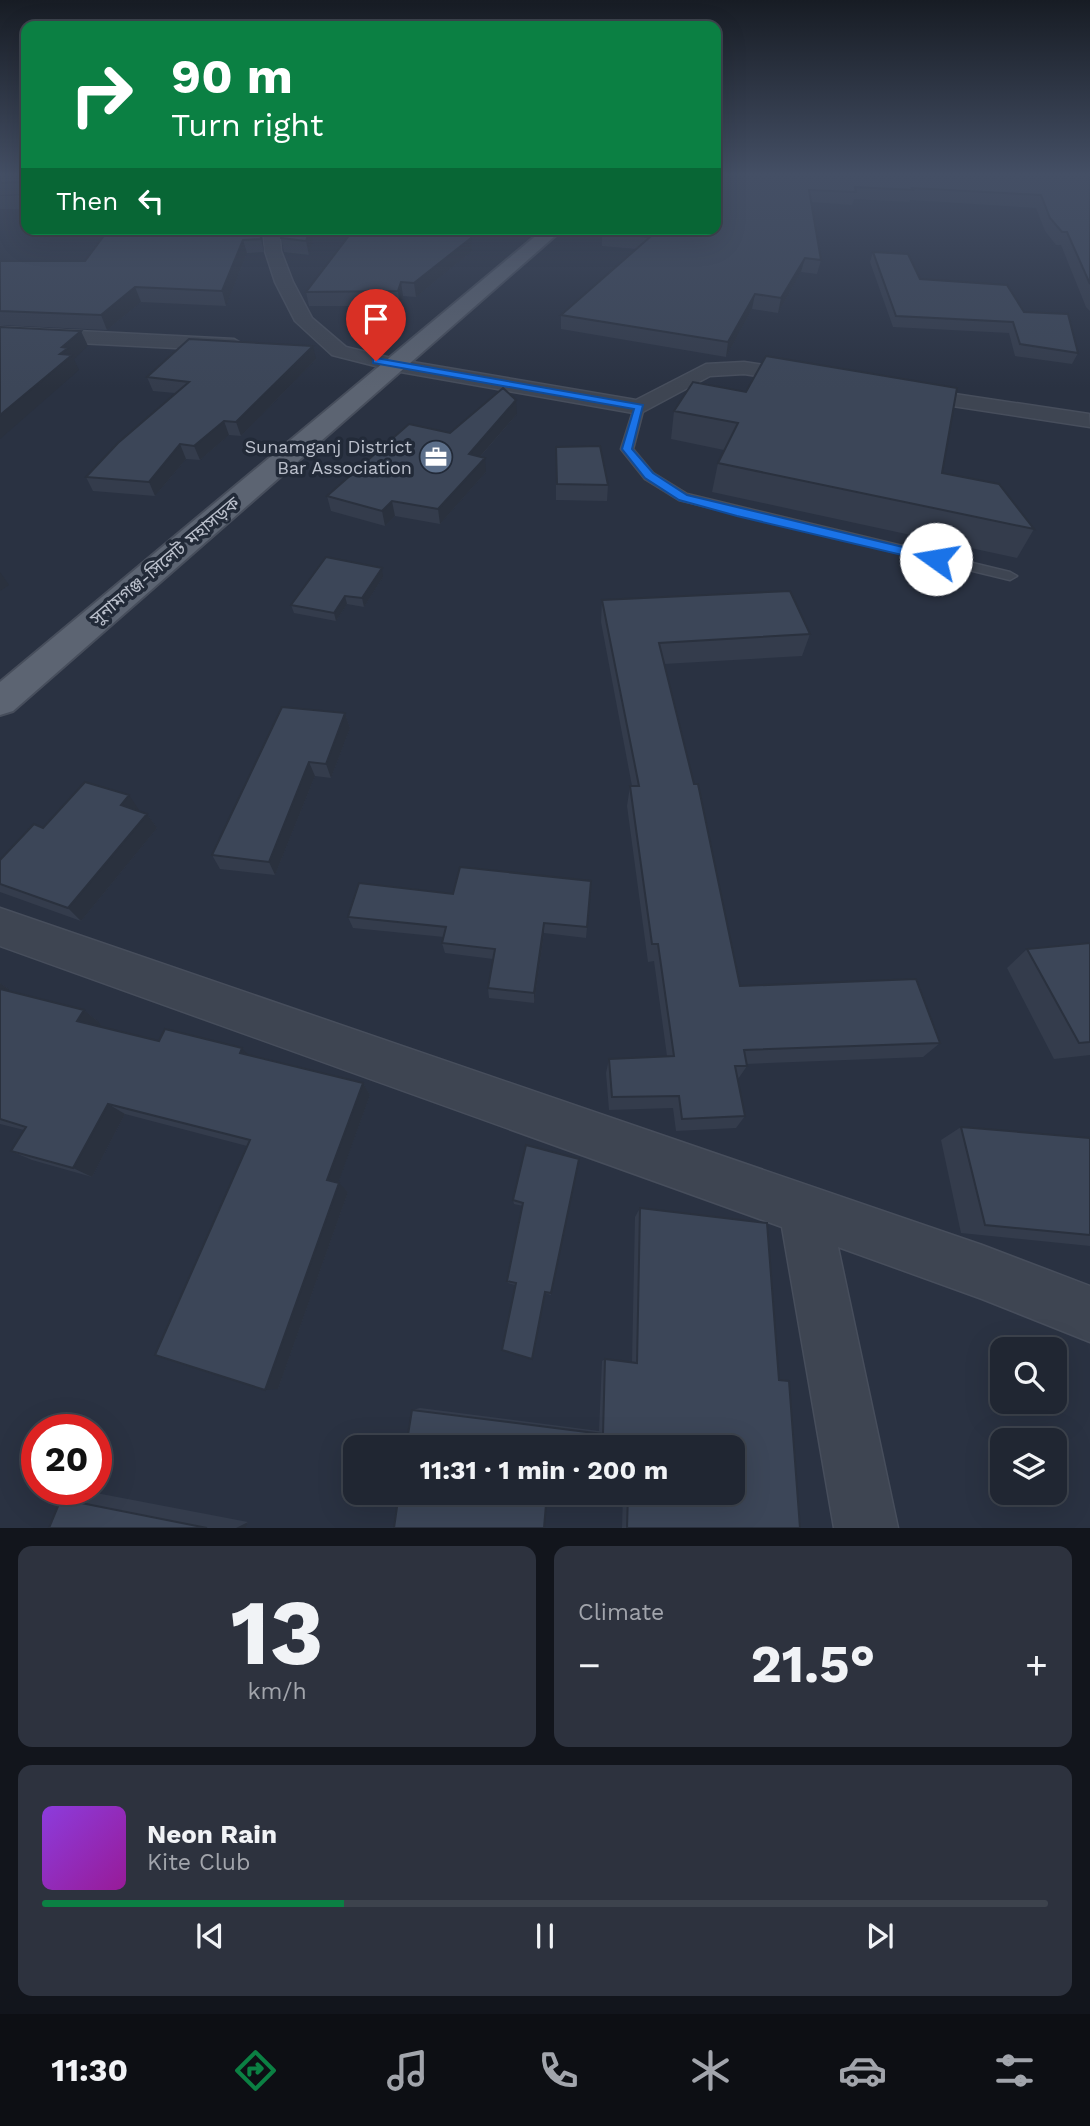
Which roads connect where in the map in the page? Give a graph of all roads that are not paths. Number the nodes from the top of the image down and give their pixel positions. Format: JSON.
{"nodes":[{"id":1,"x":272,"y":245,"type":"edge"},
{"id":2,"x":536,"y":245,"type":"edge"},
{"id":3,"x":0,"y":333,"type":"edge"},
{"id":4,"x":258,"y":346,"type":"edge"},
{"id":5,"x":312,"y":350,"type":"edge"},
{"id":6,"x":339,"y":351,"type":"junction"},
{"id":7,"x":395,"y":365,"type":"junction"},
{"id":8,"x":825,"y":381,"type":"edge"},
{"id":9,"x":893,"y":391,"type":"edge"},
{"id":10,"x":639,"y":407,"type":"junction"},
{"id":11,"x":1089,"y":421,"type":"edge"},
{"id":12,"x":1010,"y":576,"type":"dead end"},
{"id":13,"x":0,"y":702,"type":"edge"},
{"id":14,"x":0,"y":927,"type":"edge"},
{"id":15,"x":805,"y":1211,"type":"junction"},
{"id":16,"x":1090,"y":1314,"type":"edge"},
{"id":17,"x":866,"y":1528,"type":"edge"}],
"edges":[{"from":1,"to":6,"type":"street"},
{"from":2,"to":7,"type":"main road","name":"সুনামগঞ্জ-সিলেট মহাসড়ক"},
{"from":3,"to":4,"type":"street"},
{"from":5,"to":6,"type":"street"},
{"from":6,"to":7,"type":"street"},
{"from":7,"to":10,"type":"street"},
{"from":7,"to":13,"type":"main road","name":"সুনামগঞ্জ-সিলেট মহাসড়ক"},
{"from":8,"to":10,"type":"street"},
{"from":9,"to":11,"type":"street"},
{"from":10,"to":12,"type":"lane"},
{"from":14,"to":15,"type":"street"},
{"from":15,"to":16,"type":"street"},
{"from":15,"to":17,"type":"street"}]}
